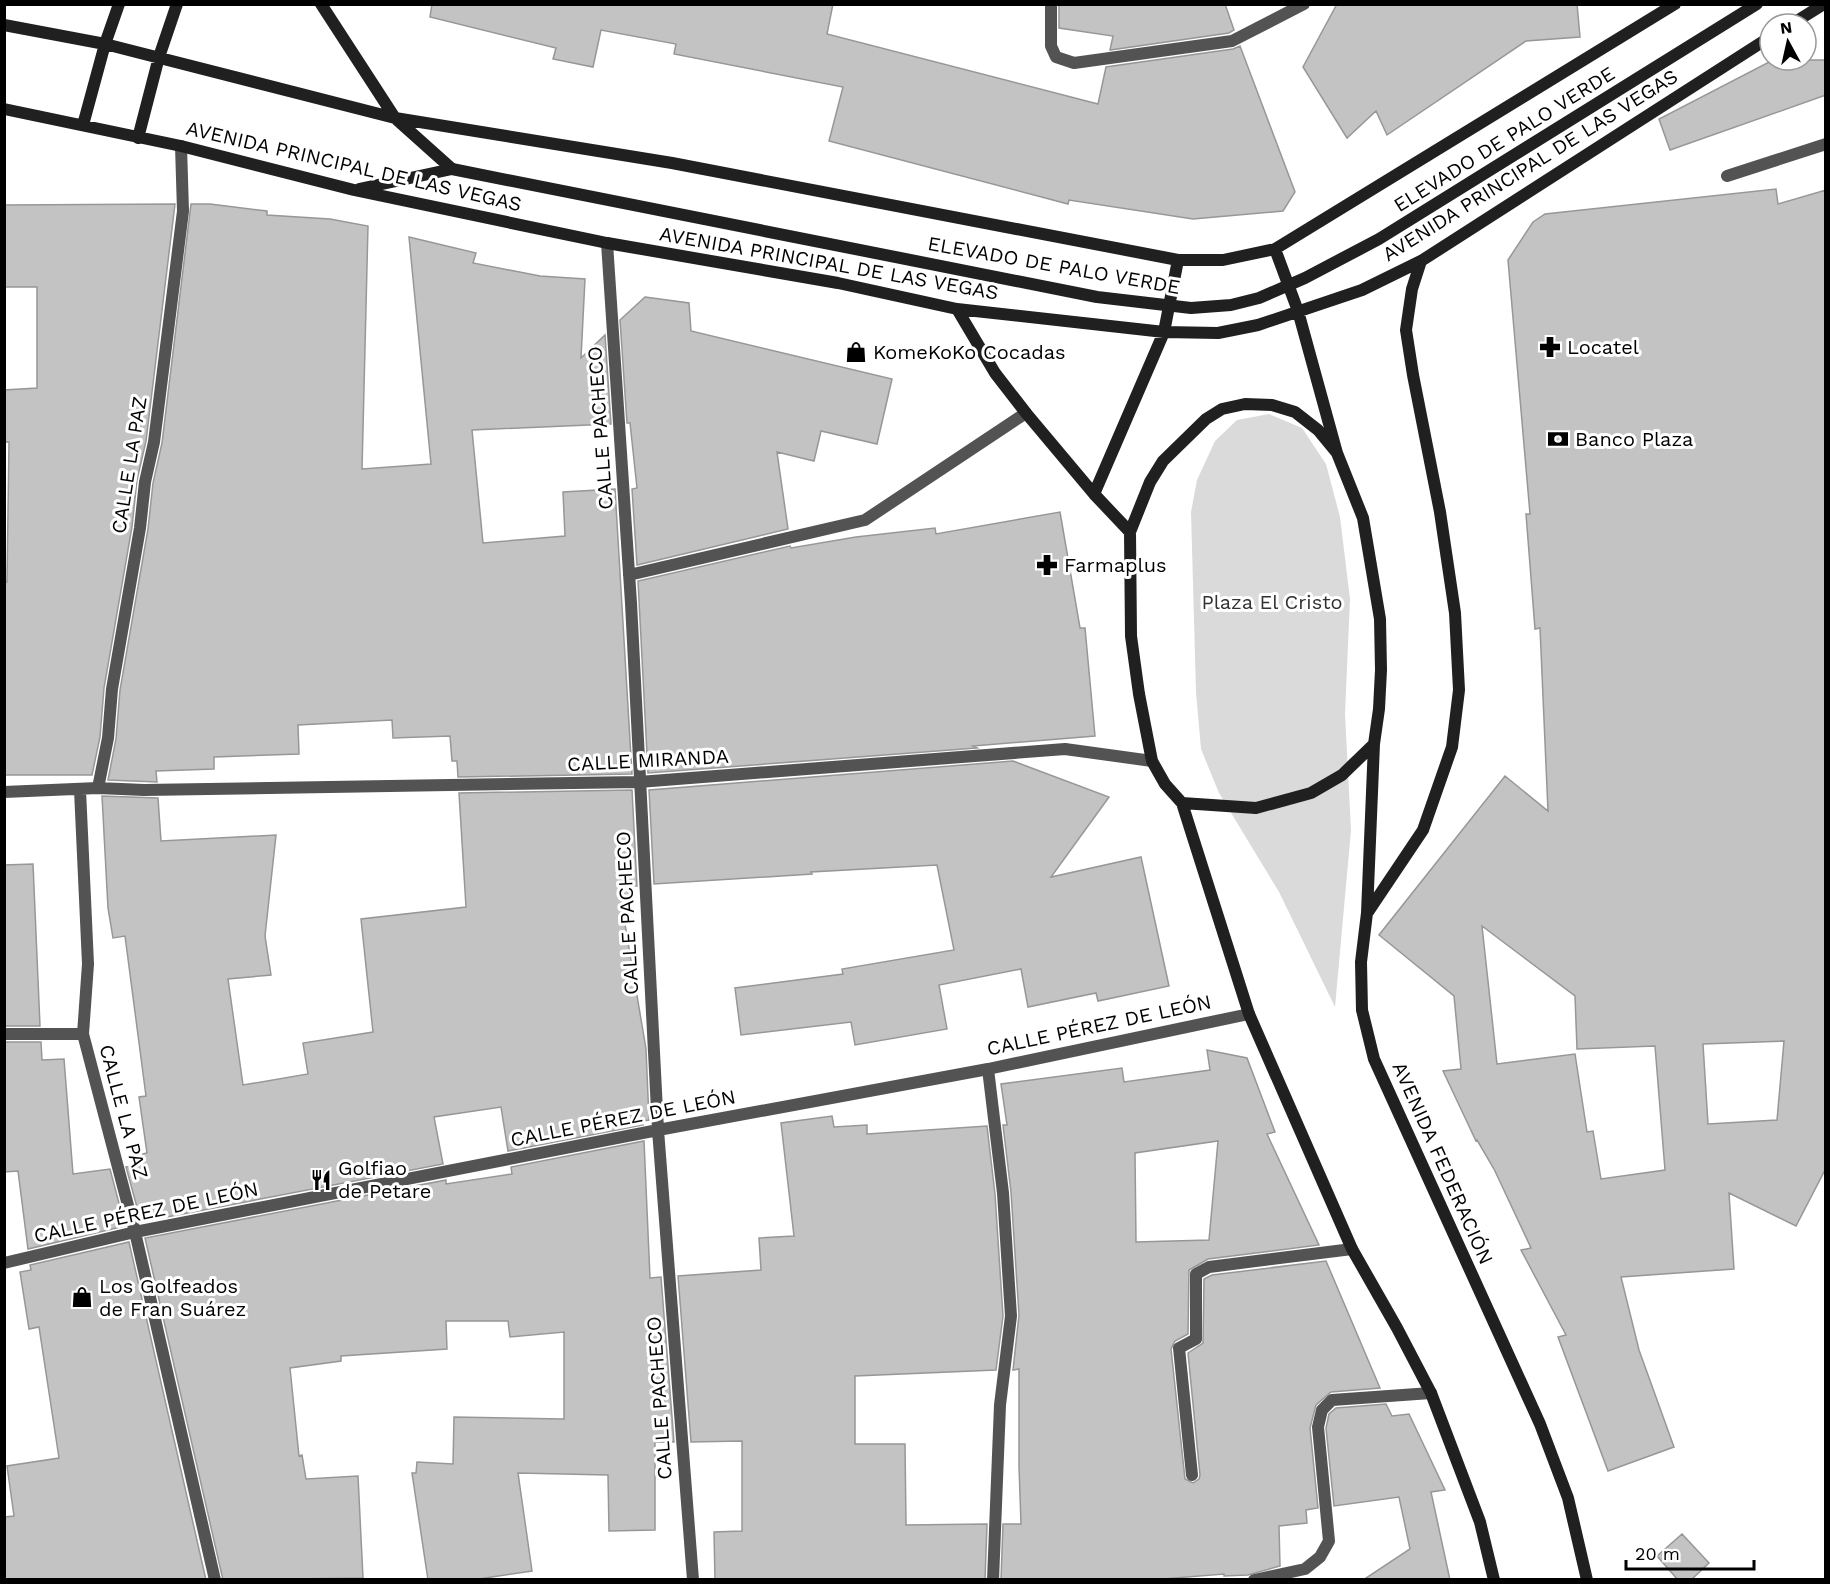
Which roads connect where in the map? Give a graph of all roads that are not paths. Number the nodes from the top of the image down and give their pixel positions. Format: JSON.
{"nodes":[{"id":1,"x":118,"y":4,"type":"edge"},
{"id":2,"x":177,"y":4,"type":"edge"},
{"id":3,"x":321,"y":4,"type":"edge"},
{"id":4,"x":1051,"y":4,"type":"edge"},
{"id":5,"x":1304,"y":4,"type":"edge"},
{"id":6,"x":1675,"y":4,"type":"edge"},
{"id":7,"x":1757,"y":4,"type":"edge"},
{"id":8,"x":1824,"y":4,"type":"edge"},
{"id":9,"x":1811,"y":12,"type":"edge"},
{"id":10,"x":4,"y":25,"type":"edge"},
{"id":11,"x":105,"y":44,"type":"junction"},
{"id":12,"x":1758,"y":46,"type":"edge"},
{"id":13,"x":159,"y":57,"type":"junction"},
{"id":14,"x":4,"y":109,"type":"edge"},
{"id":15,"x":395,"y":118,"type":"junction"},
{"id":16,"x":83,"y":125,"type":"junction"},
{"id":17,"x":138,"y":138,"type":"junction"},
{"id":18,"x":1826,"y":144,"type":"edge"},
{"id":19,"x":181,"y":146,"type":"junction"},
{"id":20,"x":452,"y":169,"type":"junction"},
{"id":21,"x":1726,"y":176,"type":"dead end"},
{"id":22,"x":354,"y":190,"type":"junction"},
{"id":23,"x":607,"y":243,"type":"junction"},
{"id":24,"x":1275,"y":249,"type":"junction"},
{"id":25,"x":1178,"y":260,"type":"junction"},
{"id":26,"x":1421,"y":261,"type":"junction"},
{"id":27,"x":957,"y":309,"type":"junction"},
{"id":28,"x":1298,"y":311,"type":"junction"},
{"id":29,"x":1164,"y":332,"type":"junction"},
{"id":30,"x":1026,"y":413,"type":"junction"},
{"id":31,"x":1337,"y":453,"type":"junction"},
{"id":32,"x":1094,"y":494,"type":"junction"},
{"id":33,"x":1130,"y":532,"type":"junction"},
{"id":34,"x":629,"y":575,"type":"junction"},
{"id":35,"x":1374,"y":744,"type":"junction"},
{"id":36,"x":1152,"y":761,"type":"junction"},
{"id":37,"x":639,"y":782,"type":"junction"},
{"id":38,"x":98,"y":788,"type":"junction"},
{"id":39,"x":80,"y":790,"type":"junction"},
{"id":40,"x":4,"y":792,"type":"edge"},
{"id":41,"x":1182,"y":803,"type":"junction"},
{"id":42,"x":1367,"y":913,"type":"junction"},
{"id":43,"x":1249,"y":1014,"type":"junction"},
{"id":44,"x":4,"y":1034,"type":"edge"},
{"id":45,"x":83,"y":1034,"type":"junction"},
{"id":46,"x":988,"y":1069,"type":"junction"},
{"id":47,"x":658,"y":1130,"type":"junction"},
{"id":48,"x":135,"y":1232,"type":"junction"},
{"id":49,"x":1352,"y":1250,"type":"junction"},
{"id":50,"x":4,"y":1263,"type":"edge"},
{"id":51,"x":1431,"y":1393,"type":"junction"},
{"id":52,"x":1192,"y":1475,"type":"dead end"},
{"id":53,"x":215,"y":1580,"type":"edge"},
{"id":54,"x":693,"y":1580,"type":"edge"},
{"id":55,"x":993,"y":1580,"type":"edge"},
{"id":56,"x":1254,"y":1580,"type":"edge"},
{"id":57,"x":1494,"y":1580,"type":"edge"},
{"id":58,"x":1587,"y":1580,"type":"edge"}],
"edges":[{"from":1,"to":11,"type":"street"},
{"from":2,"to":13,"type":"street"},
{"from":3,"to":15,"type":"street"},
{"from":4,"to":5,"type":"street"},
{"from":6,"to":24,"type":"street"},
{"from":7,"to":20,"type":"street","name":"ELEVADO DE PALO VERDE","bridge":true},
{"from":8,"to":9,"type":"street"},
{"from":10,"to":11,"type":"street"},
{"from":11,"to":13,"type":"street"},
{"from":11,"to":16,"type":"street"},
{"from":12,"to":26,"type":"street","name":"AVENIDA PRINCIPAL DE LAS VEGAS"},
{"from":13,"to":15,"type":"street"},
{"from":13,"to":17,"type":"street"},
{"from":14,"to":16,"type":"street","name":"AVENIDA PRINCIPAL DE LAS VEGAS"},
{"from":15,"to":20,"type":"street"},
{"from":15,"to":25,"type":"street"},
{"from":16,"to":17,"type":"street","name":"AVENIDA PRINCIPAL DE LAS VEGAS"},
{"from":17,"to":19,"type":"street","name":"AVENIDA PRINCIPAL DE LAS VEGAS"},
{"from":18,"to":21,"type":"street"},
{"from":19,"to":22,"type":"street","name":"AVENIDA PRINCIPAL DE LAS VEGAS"},
{"from":19,"to":38,"type":"street","name":"CALLE LA PAZ"},
{"from":20,"to":22,"type":"street","name":"ELEVADO DE PALO VERDE"},
{"from":22,"to":23,"type":"street","name":"AVENIDA PRINCIPAL DE LAS VEGAS"},
{"from":23,"to":27,"type":"street","name":"AVENIDA PRINCIPAL DE LAS VEGAS"},
{"from":23,"to":34,"type":"street","name":"CALLE PACHECO"},
{"from":24,"to":25,"type":"street"},
{"from":24,"to":28,"type":"street"},
{"from":25,"to":29,"type":"street"},
{"from":26,"to":28,"type":"street","name":"AVENIDA PRINCIPAL DE LAS VEGAS"},
{"from":26,"to":42,"type":"street"},
{"from":27,"to":29,"type":"street","name":"AVENIDA PRINCIPAL DE LAS VEGAS"},
{"from":27,"to":30,"type":"street"},
{"from":28,"to":29,"type":"street","name":"AVENIDA PRINCIPAL DE LAS VEGAS"},
{"from":28,"to":31,"type":"street"},
{"from":29,"to":32,"type":"street"},
{"from":30,"to":32,"type":"street"},
{"from":30,"to":34,"type":"street"},
{"from":31,"to":33,"type":"street"},
{"from":31,"to":35,"type":"street","name":"AVENIDA FEDERACIÓN"},
{"from":32,"to":33,"type":"street"},
{"from":33,"to":36,"type":"street"},
{"from":34,"to":37,"type":"street","name":"CALLE PACHECO"},
{"from":35,"to":41,"type":"street"},
{"from":35,"to":42,"type":"street","name":"AVENIDA FEDERACIÓN"},
{"from":36,"to":37,"type":"street","name":"CALLE MIRANDA"},
{"from":36,"to":41,"type":"street"},
{"from":37,"to":38,"type":"street","name":"CALLE MIRANDA"},
{"from":37,"to":47,"type":"street","name":"CALLE PACHECO"},
{"from":38,"to":39,"type":"street","name":"CALLE MIRANDA"},
{"from":39,"to":40,"type":"street","name":"CALLE MIRANDA"},
{"from":39,"to":45,"type":"street","name":"CALLE LA PAZ"},
{"from":41,"to":43,"type":"street"},
{"from":42,"to":58,"type":"street","name":"AVENIDA FEDERACIÓN"},
{"from":43,"to":46,"type":"street","name":"CALLE PÉREZ DE LEÓN"},
{"from":43,"to":49,"type":"street"},
{"from":44,"to":45,"type":"street"},
{"from":45,"to":48,"type":"street","name":"CALLE LA PAZ"},
{"from":46,"to":47,"type":"street","name":"CALLE PÉREZ DE LEÓN"},
{"from":46,"to":55,"type":"street"},
{"from":47,"to":48,"type":"street","name":"CALLE PÉREZ DE LEÓN"},
{"from":47,"to":54,"type":"street","name":"CALLE PACHECO"},
{"from":48,"to":50,"type":"street","name":"CALLE PÉREZ DE LEÓN"},
{"from":48,"to":53,"type":"street","name":"CALLE LA PAZ"},
{"from":49,"to":51,"type":"street"},
{"from":49,"to":52,"type":"street"},
{"from":51,"to":56,"type":"street"},
{"from":51,"to":57,"type":"street"}]}
